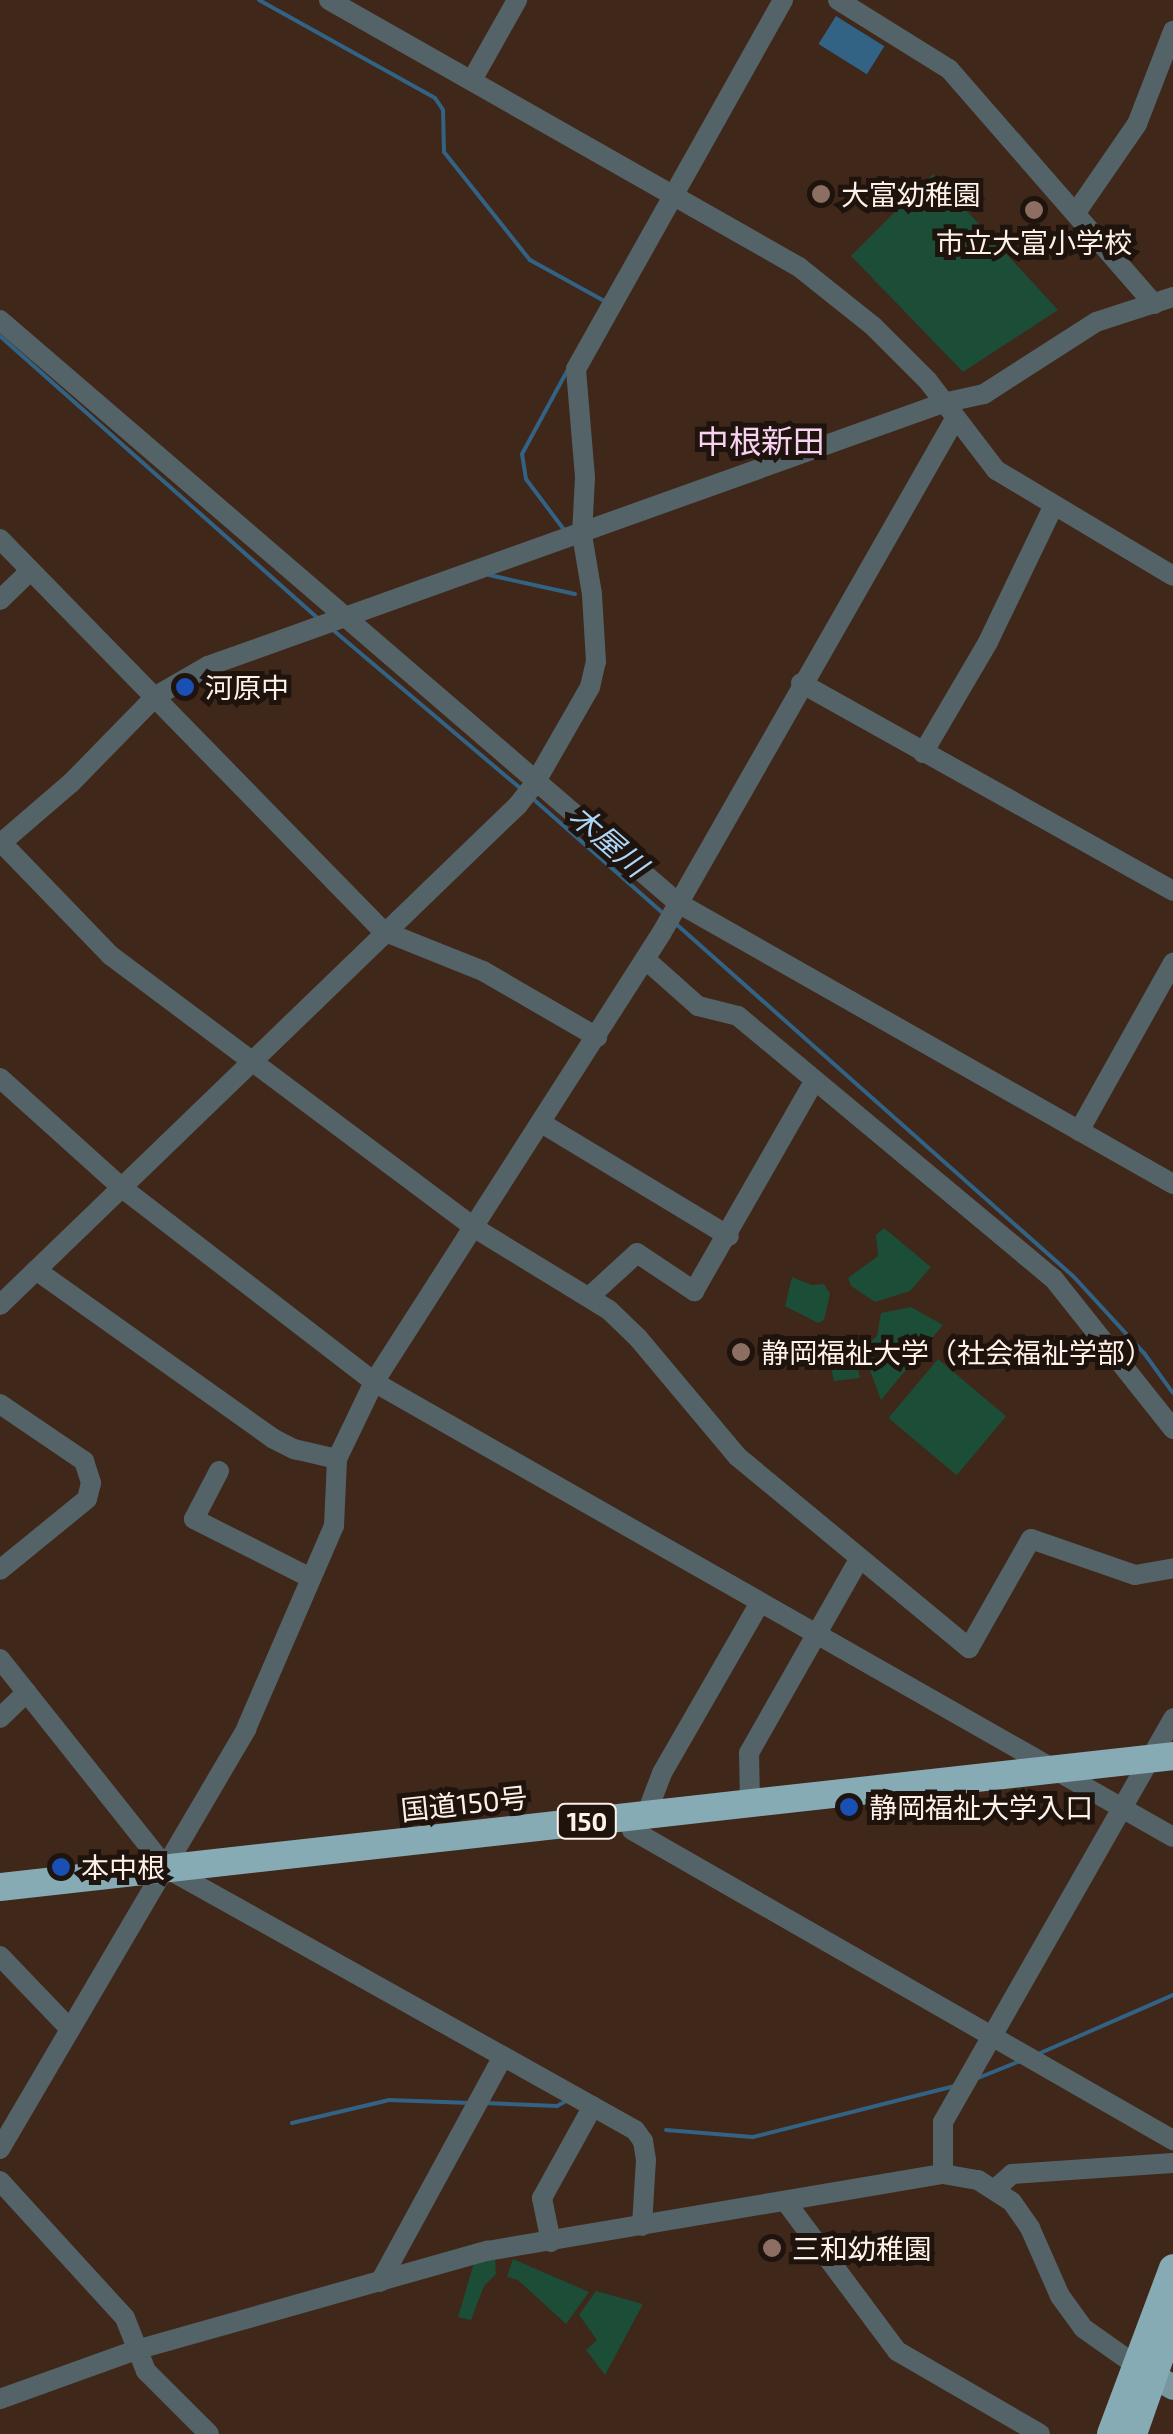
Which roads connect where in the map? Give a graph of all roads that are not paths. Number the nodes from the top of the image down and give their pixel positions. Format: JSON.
{"nodes":[{"id":1,"x":329,"y":0,"type":"edge"},
{"id":2,"x":517,"y":0,"type":"edge"},
{"id":3,"x":784,"y":0,"type":"edge"},
{"id":4,"x":838,"y":0,"type":"edge"},
{"id":5,"x":1173,"y":31,"type":"edge"},
{"id":6,"x":472,"y":80,"type":"junction"},
{"id":7,"x":674,"y":195,"type":"junction"},
{"id":8,"x":1077,"y":211,"type":"junction"},
{"id":9,"x":1164,"y":301,"type":"edge"},
{"id":10,"x":0,"y":320,"type":"edge"},
{"id":11,"x":949,"y":411,"type":"junction"},
{"id":12,"x":1053,"y":507,"type":"junction"},
{"id":13,"x":582,"y":534,"type":"junction"},
{"id":14,"x":0,"y":539,"type":"edge"},
{"id":15,"x":30,"y":570,"type":"junction"},
{"id":16,"x":1173,"y":576,"type":"edge"},
{"id":17,"x":0,"y":600,"type":"edge"},
{"id":18,"x":346,"y":619,"type":"junction"},
{"id":19,"x":801,"y":683,"type":"junction"},
{"id":20,"x":156,"y":696,"type":"junction"},
{"id":21,"x":923,"y":753,"type":"junction"},
{"id":22,"x":535,"y":783,"type":"junction"},
{"id":23,"x":1,"y":843,"type":"edge"},
{"id":24,"x":1173,"y":891,"type":"edge"},
{"id":25,"x":678,"y":903,"type":"junction"},
{"id":26,"x":383,"y":931,"type":"junction"},
{"id":27,"x":645,"y":959,"type":"junction"},
{"id":28,"x":1173,"y":963,"type":"edge"},
{"id":29,"x":596,"y":1037,"type":"junction"},
{"id":30,"x":251,"y":1058,"type":"junction"},
{"id":31,"x":0,"y":1078,"type":"edge"},
{"id":32,"x":815,"y":1080,"type":"junction"},
{"id":33,"x":543,"y":1124,"type":"junction"},
{"id":34,"x":1079,"y":1131,"type":"junction"},
{"id":35,"x":1173,"y":1184,"type":"edge"},
{"id":36,"x":121,"y":1187,"type":"junction"},
{"id":37,"x":473,"y":1227,"type":"junction"},
{"id":38,"x":728,"y":1236,"type":"junction"},
{"id":39,"x":36,"y":1270,"type":"junction"},
{"id":40,"x":589,"y":1298,"type":"junction"},
{"id":41,"x":0,"y":1305,"type":"edge"},
{"id":42,"x":374,"y":1382,"type":"junction"},
{"id":43,"x":0,"y":1404,"type":"edge"},
{"id":44,"x":1173,"y":1429,"type":"edge"},
{"id":45,"x":337,"y":1459,"type":"junction"},
{"id":46,"x":219,"y":1472,"type":"dead end"},
{"id":47,"x":859,"y":1559,"type":"junction"},
{"id":48,"x":1173,"y":1568,"type":"edge"},
{"id":49,"x":0,"y":1570,"type":"edge"},
{"id":50,"x":311,"y":1578,"type":"junction"},
{"id":51,"x":759,"y":1604,"type":"junction"},
{"id":52,"x":815,"y":1632,"type":"junction"},
{"id":53,"x":0,"y":1658,"type":"edge"},
{"id":54,"x":26,"y":1692,"type":"junction"},
{"id":55,"x":0,"y":1718,"type":"edge"},
{"id":56,"x":1173,"y":1718,"type":"edge"},
{"id":57,"x":1162,"y":1757,"type":"edge"},
{"id":58,"x":1048,"y":1768,"type":"junction"},
{"id":59,"x":750,"y":1803,"type":"junction"},
{"id":60,"x":1122,"y":1809,"type":"junction"},
{"id":61,"x":637,"y":1816,"type":"junction"},
{"id":62,"x":1173,"y":1838,"type":"edge"},
{"id":63,"x":166,"y":1868,"type":"junction"},
{"id":64,"x":0,"y":1887,"type":"edge"},
{"id":65,"x":0,"y":1956,"type":"edge"},
{"id":66,"x":69,"y":2028,"type":"junction"},
{"id":67,"x":992,"y":2037,"type":"junction"},
{"id":68,"x":503,"y":2056,"type":"junction"},
{"id":69,"x":594,"y":2106,"type":"junction"},
{"id":70,"x":1173,"y":2140,"type":"edge"},
{"id":71,"x":0,"y":2149,"type":"edge"},
{"id":72,"x":1173,"y":2162,"type":"edge"},
{"id":73,"x":943,"y":2174,"type":"junction"},
{"id":74,"x":0,"y":2181,"type":"edge"},
{"id":75,"x":994,"y":2188,"type":"junction"},
{"id":76,"x":786,"y":2202,"type":"junction"},
{"id":77,"x":642,"y":2226,"type":"junction"},
{"id":78,"x":550,"y":2242,"type":"junction"},
{"id":79,"x":1173,"y":2268,"type":"edge"},
{"id":80,"x":380,"y":2282,"type":"junction"},
{"id":81,"x":1173,"y":2320,"type":"edge"},
{"id":82,"x":136,"y":2350,"type":"junction"},
{"id":83,"x":1153,"y":2376,"type":"edge"},
{"id":84,"x":0,"y":2398,"type":"edge"},
{"id":85,"x":209,"y":2434,"type":"edge"},
{"id":86,"x":1040,"y":2434,"type":"edge"},
{"id":87,"x":1111,"y":2434,"type":"edge"},
{"id":88,"x":1134,"y":2434,"type":"edge"}],
"edges":[{"from":1,"to":6,"type":"street"},
{"from":2,"to":6,"type":"street"},
{"from":3,"to":7,"type":"street"},
{"from":4,"to":8,"type":"street"},
{"from":5,"to":8,"type":"street"},
{"from":6,"to":7,"type":"street"},
{"from":7,"to":11,"type":"street"},
{"from":7,"to":13,"type":"street"},
{"from":8,"to":9,"type":"street"},
{"from":9,"to":11,"type":"street"},
{"from":10,"to":18,"type":"street"},
{"from":11,"to":12,"type":"street"},
{"from":11,"to":13,"type":"street"},
{"from":11,"to":19,"type":"street"},
{"from":12,"to":16,"type":"street"},
{"from":12,"to":21,"type":"street"},
{"from":13,"to":18,"type":"street"},
{"from":13,"to":22,"type":"street"},
{"from":14,"to":15,"type":"street"},
{"from":15,"to":17,"type":"street"},
{"from":15,"to":20,"type":"street"},
{"from":18,"to":20,"type":"street"},
{"from":18,"to":22,"type":"street"},
{"from":19,"to":21,"type":"street"},
{"from":19,"to":25,"type":"street"},
{"from":20,"to":23,"type":"street"},
{"from":20,"to":26,"type":"street"},
{"from":21,"to":24,"type":"street"},
{"from":22,"to":25,"type":"street"},
{"from":22,"to":26,"type":"street"},
{"from":23,"to":30,"type":"street"},
{"from":25,"to":27,"type":"street"},
{"from":25,"to":34,"type":"street"},
{"from":26,"to":29,"type":"street"},
{"from":26,"to":30,"type":"street"},
{"from":27,"to":29,"type":"street"},
{"from":27,"to":32,"type":"street"},
{"from":28,"to":34,"type":"street"},
{"from":29,"to":33,"type":"street"},
{"from":30,"to":36,"type":"street"},
{"from":30,"to":37,"type":"street"},
{"from":31,"to":36,"type":"street"},
{"from":32,"to":38,"type":"street"},
{"from":32,"to":44,"type":"street"},
{"from":33,"to":37,"type":"street"},
{"from":33,"to":38,"type":"street"},
{"from":34,"to":35,"type":"street"},
{"from":36,"to":39,"type":"street"},
{"from":36,"to":42,"type":"street"},
{"from":37,"to":40,"type":"street"},
{"from":37,"to":42,"type":"street"},
{"from":38,"to":40,"type":"street"},
{"from":39,"to":41,"type":"street"},
{"from":39,"to":45,"type":"street"},
{"from":40,"to":47,"type":"street"},
{"from":42,"to":45,"type":"street"},
{"from":42,"to":51,"type":"street"},
{"from":43,"to":49,"type":"street"},
{"from":45,"to":50,"type":"street"},
{"from":46,"to":50,"type":"street"},
{"from":47,"to":48,"type":"street"},
{"from":47,"to":52,"type":"street"},
{"from":50,"to":63,"type":"street"},
{"from":51,"to":52,"type":"street"},
{"from":51,"to":61,"type":"street"},
{"from":52,"to":58,"type":"street"},
{"from":52,"to":59,"type":"street"},
{"from":53,"to":54,"type":"street"},
{"from":54,"to":55,"type":"street"},
{"from":54,"to":63,"type":"street"},
{"from":56,"to":57,"type":"street"},
{"from":57,"to":58,"type":"highway","name":"国道150号","number":"150"},
{"from":57,"to":60,"type":"street"},
{"from":58,"to":59,"type":"highway","name":"国道150号","number":"150"},
{"from":58,"to":60,"type":"street"},
{"from":59,"to":61,"type":"highway","name":"国道150号","number":"150"},
{"from":60,"to":62,"type":"street"},
{"from":60,"to":67,"type":"street"},
{"from":61,"to":63,"type":"highway","name":"国道150号","number":"150"},
{"from":61,"to":67,"type":"street"},
{"from":63,"to":64,"type":"highway","name":"国道150号","number":"150"},
{"from":63,"to":66,"type":"street"},
{"from":63,"to":68,"type":"street"},
{"from":65,"to":66,"type":"street"},
{"from":66,"to":71,"type":"street"},
{"from":67,"to":70,"type":"street"},
{"from":67,"to":73,"type":"street"},
{"from":68,"to":69,"type":"street"},
{"from":68,"to":80,"type":"street"},
{"from":69,"to":77,"type":"street"},
{"from":69,"to":78,"type":"street"},
{"from":72,"to":75,"type":"street"},
{"from":73,"to":75,"type":"street"},
{"from":73,"to":76,"type":"street"},
{"from":74,"to":82,"type":"street"},
{"from":75,"to":83,"type":"street"},
{"from":76,"to":77,"type":"street"},
{"from":76,"to":86,"type":"street"},
{"from":77,"to":78,"type":"street"},
{"from":78,"to":80,"type":"street"},
{"from":79,"to":83,"type":"highway"},
{"from":80,"to":82,"type":"street"},
{"from":81,"to":83,"type":"highway"},
{"from":82,"to":84,"type":"street"},
{"from":82,"to":85,"type":"street"},
{"from":83,"to":87,"type":"highway"},
{"from":83,"to":88,"type":"highway"}]}
